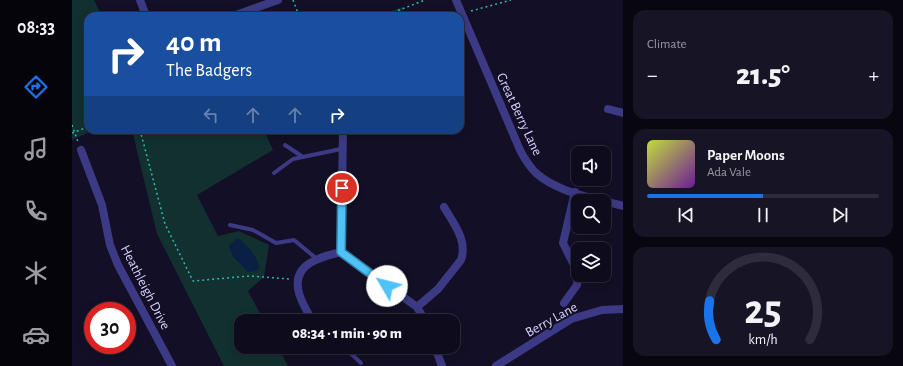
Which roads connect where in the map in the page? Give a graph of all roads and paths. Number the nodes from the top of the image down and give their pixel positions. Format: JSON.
{"nodes":[{"id":1,"x":140,"y":0,"type":"edge"},
{"id":2,"x":278,"y":0,"type":"edge"},
{"id":3,"x":293,"y":0,"type":"edge"},
{"id":4,"x":425,"y":0,"type":"edge"},
{"id":5,"x":456,"y":0,"type":"edge"},
{"id":6,"x":511,"y":0,"type":"edge"},
{"id":7,"x":144,"y":12,"type":"edge"},
{"id":8,"x":245,"y":12,"type":"edge"},
{"id":9,"x":298,"y":12,"type":"edge"},
{"id":10,"x":394,"y":12,"type":"edge"},
{"id":11,"x":462,"y":12,"type":"edge"},
{"id":12,"x":464,"y":15,"type":"edge"},
{"id":13,"x":464,"y":17,"type":"edge"},
{"id":14,"x":608,"y":109,"type":"dead end"},
{"id":15,"x":623,"y":113,"type":"edge"},
{"id":16,"x":72,"y":125,"type":"edge"},
{"id":17,"x":84,"y":129,"type":"edge"},
{"id":18,"x":73,"y":133,"type":"edge"},
{"id":19,"x":141,"y":134,"type":"edge"},
{"id":20,"x":343,"y":134,"type":"edge"},
{"id":21,"x":286,"y":145,"type":"dead end"},
{"id":22,"x":341,"y":149,"type":"junction"},
{"id":23,"x":81,"y":150,"type":"joint"},
{"id":24,"x":303,"y":157,"type":"junction"},
{"id":25,"x":274,"y":173,"type":"dead end"},
{"id":26,"x":575,"y":192,"type":"junction"},
{"id":27,"x":623,"y":206,"type":"edge"},
{"id":28,"x":444,"y":207,"type":"dead end"},
{"id":29,"x":230,"y":225,"type":"dead end"},
{"id":30,"x":341,"y":252,"type":"junction"},
{"id":31,"x":317,"y":259,"type":"junction"},
{"id":32,"x":571,"y":260,"type":"edge"},
{"id":33,"x":298,"y":280,"type":"junction"},
{"id":34,"x":577,"y":282,"type":"edge"},
{"id":35,"x":564,"y":303,"type":"dead end"},
{"id":36,"x":416,"y":307,"type":"junction"},
{"id":37,"x":623,"y":309,"type":"edge"},
{"id":38,"x":309,"y":314,"type":"edge"},
{"id":39,"x":420,"y":314,"type":"edge"},
{"id":40,"x":351,"y":354,"type":"edge"},
{"id":41,"x":438,"y":354,"type":"edge"},
{"id":42,"x":361,"y":363,"type":"dead end"},
{"id":43,"x":172,"y":366,"type":"edge"},
{"id":44,"x":442,"y":366,"type":"edge"},
{"id":45,"x":496,"y":366,"type":"edge"}],
"edges":[{"from":1,"to":7,"type":"street"},
{"from":2,"to":8,"type":"street"},
{"from":3,"to":9,"type":"path"},
{"from":4,"to":10,"type":"path"},
{"from":5,"to":11,"type":"street","name":"Great Berry Lane"},
{"from":6,"to":12,"type":"path"},
{"from":13,"to":26,"type":"street","name":"Great Berry Lane"},
{"from":14,"to":15,"type":"street"},
{"from":16,"to":18,"type":"path"},
{"from":17,"to":18,"type":"path"},
{"from":18,"to":23,"type":"path"},
{"from":19,"to":33,"type":"path"},
{"from":20,"to":22,"type":"street"},
{"from":21,"to":24,"type":"lane"},
{"from":22,"to":24,"type":"lane"},
{"from":22,"to":30,"type":"street"},
{"from":23,"to":43,"type":"street","name":"Heathleigh Drive"},
{"from":24,"to":25,"type":"lane"},
{"from":26,"to":27,"type":"street","name":"Great Berry Lane"},
{"from":26,"to":32,"type":"street"},
{"from":28,"to":36,"type":"street"},
{"from":29,"to":31,"type":"lane"},
{"from":30,"to":31,"type":"street"},
{"from":30,"to":36,"type":"street"},
{"from":31,"to":33,"type":"street"},
{"from":33,"to":38,"type":"street"},
{"from":34,"to":35,"type":"street"},
{"from":36,"to":39,"type":"street"},
{"from":37,"to":45,"type":"street","name":"Berry Lane"},
{"from":40,"to":42,"type":"lane"},
{"from":41,"to":44,"type":"street"}]}
